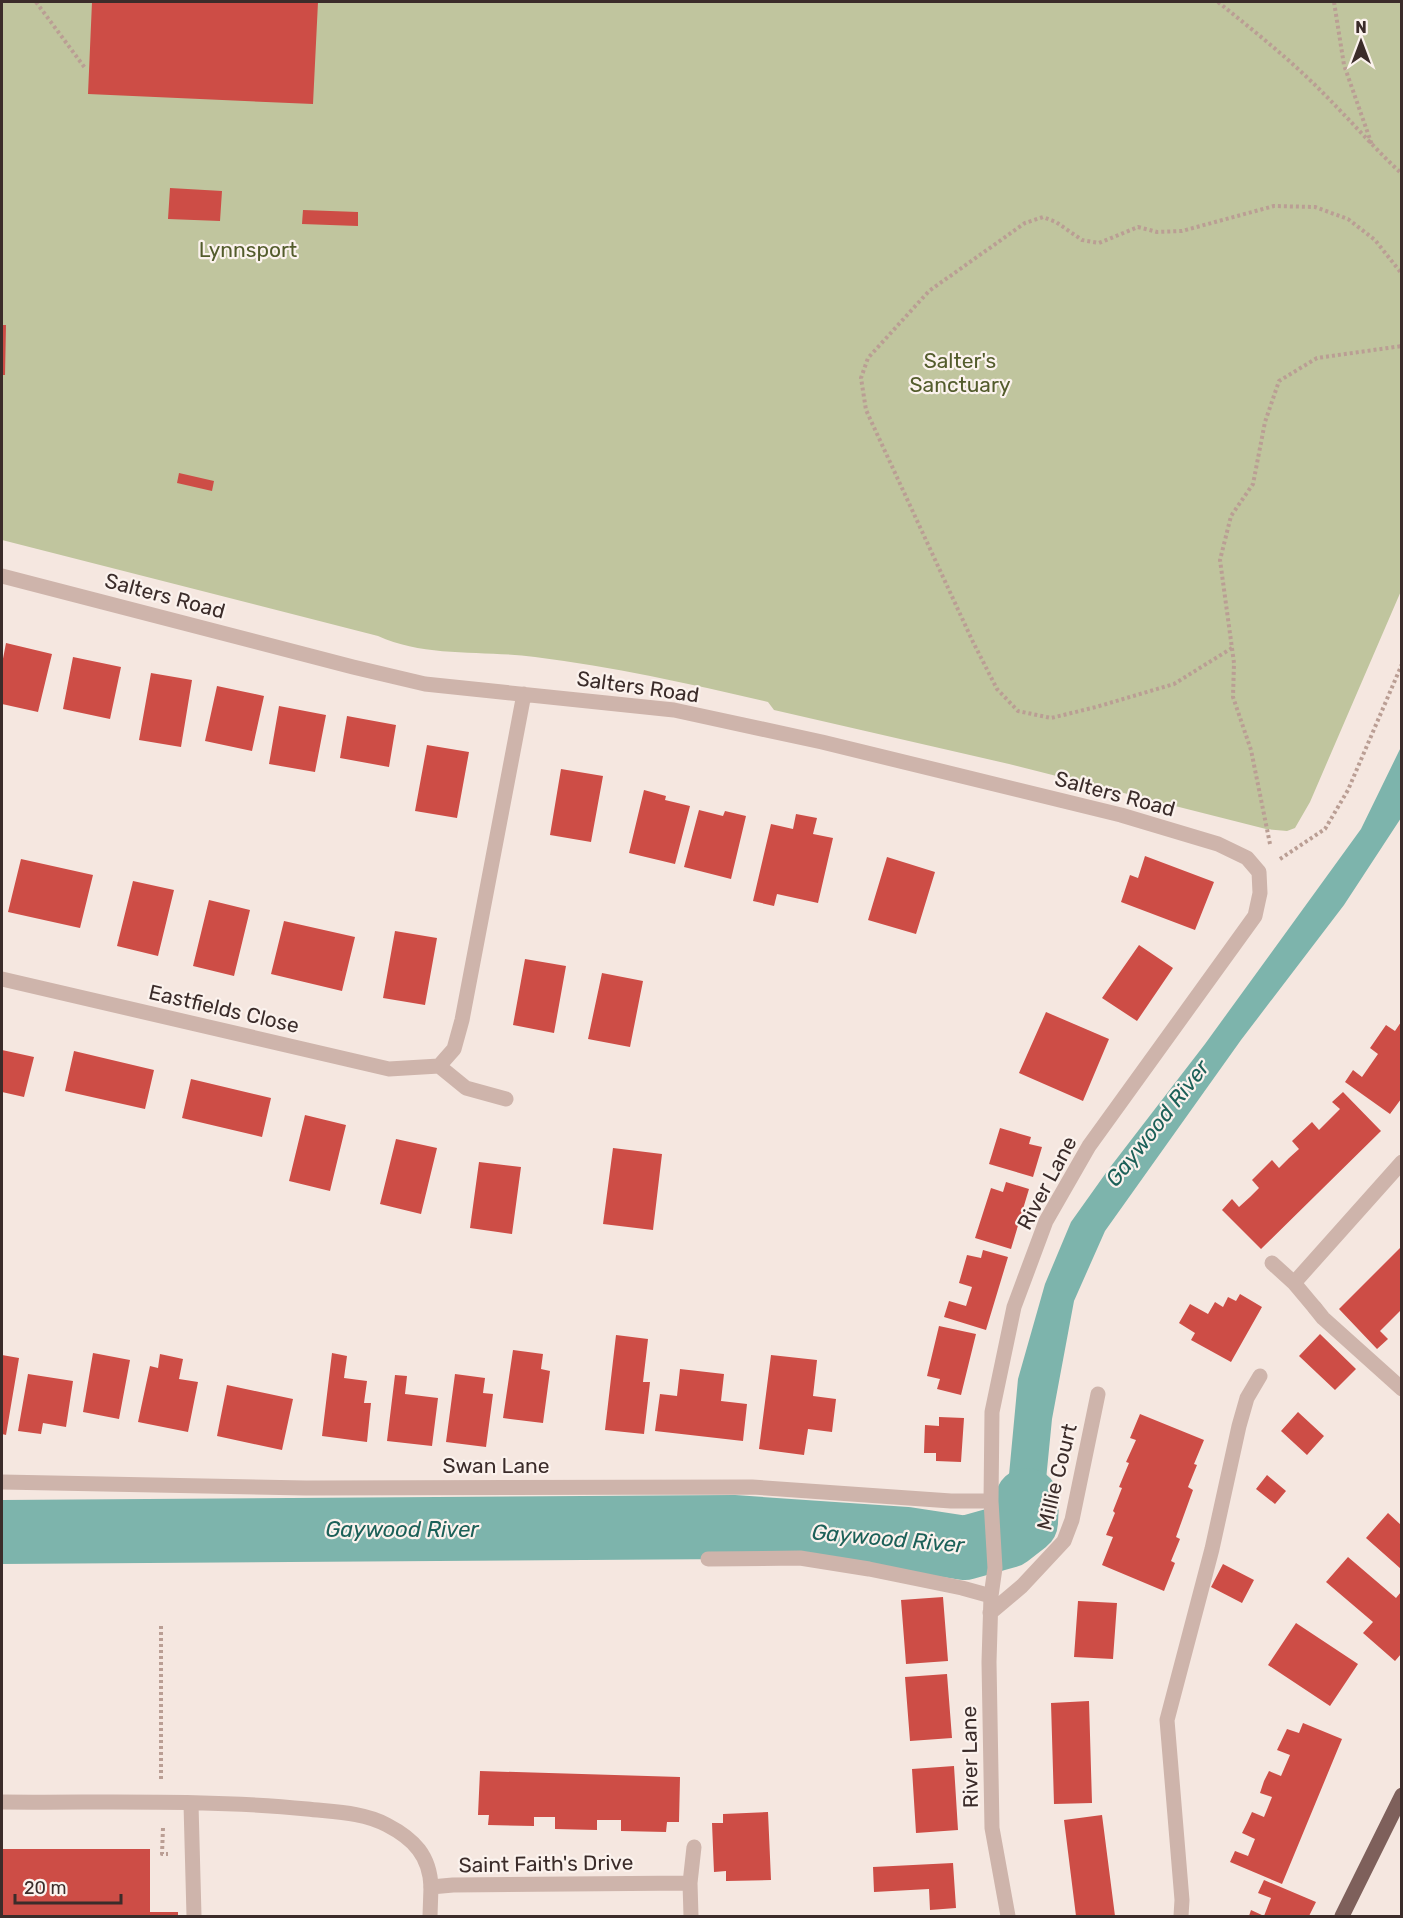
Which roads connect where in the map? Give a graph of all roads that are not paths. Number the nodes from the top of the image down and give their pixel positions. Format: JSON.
{"nodes":[{"id":1,"x":2,"y":576,"type":"edge"},
{"id":2,"x":524,"y":694,"type":"junction"},
{"id":3,"x":1259,"y":872,"type":"joint"},
{"id":4,"x":2,"y":979,"type":"edge"},
{"id":5,"x":439,"y":1066,"type":"junction"},
{"id":6,"x":506,"y":1099,"type":"dead end"},
{"id":7,"x":1401,"y":1162,"type":"edge"},
{"id":8,"x":1272,"y":1263,"type":"dead end"},
{"id":9,"x":1294,"y":1283,"type":"junction"},
{"id":10,"x":1260,"y":1376,"type":"dead end"},
{"id":11,"x":1401,"y":1389,"type":"edge"},
{"id":12,"x":1098,"y":1394,"type":"dead end"},
{"id":13,"x":2,"y":1482,"type":"edge"},
{"id":14,"x":991,"y":1501,"type":"junction"},
{"id":15,"x":708,"y":1559,"type":"dead end"},
{"id":16,"x":991,"y":1596,"type":"junction"},
{"id":17,"x":990,"y":1613,"type":"junction"},
{"id":18,"x":1401,"y":1795,"type":"edge"},
{"id":19,"x":2,"y":1802,"type":"edge"},
{"id":20,"x":191,"y":1804,"type":"junction"},
{"id":21,"x":694,"y":1846,"type":"dead end"},
{"id":22,"x":690,"y":1883,"type":"junction"},
{"id":23,"x":431,"y":1887,"type":"junction"},
{"id":24,"x":194,"y":1917,"type":"edge"},
{"id":25,"x":430,"y":1917,"type":"edge"},
{"id":26,"x":691,"y":1917,"type":"edge"},
{"id":27,"x":1008,"y":1917,"type":"edge"},
{"id":28,"x":1181,"y":1917,"type":"edge"},
{"id":29,"x":1342,"y":1917,"type":"edge"}],
"edges":[{"from":1,"to":2,"type":"street","name":"Salters Road"},
{"from":2,"to":3,"type":"street","name":"Salters Road"},
{"from":2,"to":5,"type":"street"},
{"from":3,"to":14,"type":"street","name":"River Lane"},
{"from":4,"to":5,"type":"street","name":"Eastfields Close"},
{"from":5,"to":6,"type":"street"},
{"from":7,"to":9,"type":"street"},
{"from":8,"to":9,"type":"street"},
{"from":9,"to":11,"type":"street"},
{"from":10,"to":28,"type":"street"},
{"from":12,"to":17,"type":"street","name":"Millie Court"},
{"from":13,"to":14,"type":"street","name":"Swan Lane"},
{"from":14,"to":16,"type":"street","name":"River Lane"},
{"from":15,"to":16,"type":"street"},
{"from":16,"to":17,"type":"street","name":"River Lane"},
{"from":17,"to":27,"type":"street","name":"River Lane"},
{"from":18,"to":29,"type":"main road"},
{"from":19,"to":20,"type":"street"},
{"from":20,"to":23,"type":"street"},
{"from":20,"to":24,"type":"street"},
{"from":21,"to":22,"type":"street"},
{"from":22,"to":23,"type":"street","name":"Saint Faith's Drive"},
{"from":22,"to":26,"type":"street"},
{"from":23,"to":25,"type":"street","name":"Saint Faith's Drive"}]}
